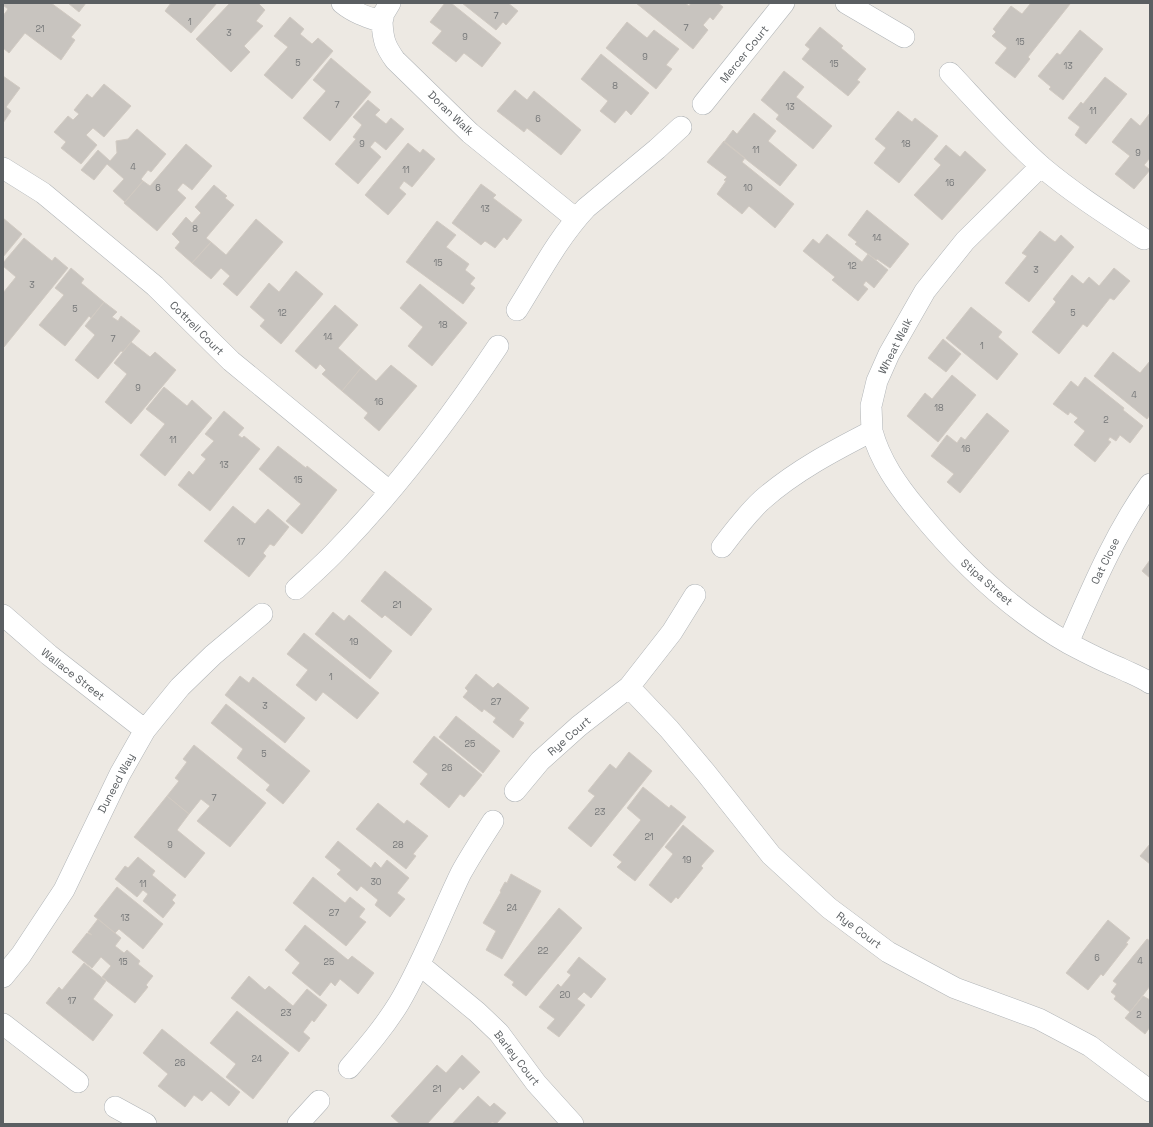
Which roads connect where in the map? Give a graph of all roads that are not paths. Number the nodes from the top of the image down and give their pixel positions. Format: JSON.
{"nodes":[{"id":1,"x":342,"y":3,"type":"edge"},
{"id":2,"x":784,"y":3,"type":"edge"},
{"id":3,"x":846,"y":3,"type":"edge"},
{"id":4,"x":386,"y":12,"type":"edge"},
{"id":5,"x":904,"y":37,"type":"dead end"},
{"id":6,"x":950,"y":73,"type":"dead end"},
{"id":7,"x":703,"y":104,"type":"dead end"},
{"id":8,"x":681,"y":127,"type":"dead end"},
{"id":9,"x":1041,"y":166,"type":"junction"},
{"id":10,"x":3,"y":168,"type":"edge"},
{"id":11,"x":576,"y":219,"type":"junction"},
{"id":12,"x":1144,"y":239,"type":"dead end"},
{"id":13,"x":517,"y":310,"type":"dead end"},
{"id":14,"x":498,"y":346,"type":"dead end"},
{"id":15,"x":872,"y":431,"type":"junction"},
{"id":16,"x":1150,"y":484,"type":"edge"},
{"id":17,"x":389,"y":491,"type":"junction"},
{"id":18,"x":722,"y":547,"type":"dead end"},
{"id":19,"x":296,"y":589,"type":"dead end"},
{"id":20,"x":695,"y":595,"type":"dead end"},
{"id":21,"x":262,"y":614,"type":"dead end"},
{"id":22,"x":3,"y":616,"type":"edge"},
{"id":23,"x":1068,"y":643,"type":"junction"},
{"id":24,"x":1150,"y":682,"type":"edge"},
{"id":25,"x":629,"y":687,"type":"junction"},
{"id":26,"x":145,"y":730,"type":"junction"},
{"id":27,"x":515,"y":791,"type":"dead end"},
{"id":28,"x":493,"y":821,"type":"dead end"},
{"id":29,"x":420,"y":965,"type":"junction"},
{"id":30,"x":3,"y":978,"type":"edge"},
{"id":31,"x":3,"y":1024,"type":"edge"},
{"id":32,"x":349,"y":1068,"type":"dead end"},
{"id":33,"x":78,"y":1082,"type":"dead end"},
{"id":34,"x":1150,"y":1091,"type":"edge"},
{"id":35,"x":319,"y":1101,"type":"dead end"},
{"id":36,"x":115,"y":1107,"type":"dead end"},
{"id":37,"x":146,"y":1124,"type":"edge"},
{"id":38,"x":298,"y":1124,"type":"edge"},
{"id":39,"x":573,"y":1124,"type":"edge"}],
"edges":[{"from":1,"to":4,"type":"street","name":"Doran Walk"},
{"from":2,"to":7,"type":"street","name":"Mercer Court"},
{"from":3,"to":5,"type":"street"},
{"from":4,"to":11,"type":"street","name":"Doran Walk"},
{"from":6,"to":9,"type":"street"},
{"from":8,"to":11,"type":"street"},
{"from":9,"to":12,"type":"street"},
{"from":9,"to":15,"type":"street","name":"Wheat Walk"},
{"from":10,"to":17,"type":"street","name":"Cottrell Court"},
{"from":11,"to":13,"type":"street"},
{"from":14,"to":17,"type":"street"},
{"from":15,"to":18,"type":"street"},
{"from":15,"to":23,"type":"street","name":"Stipa Street"},
{"from":16,"to":23,"type":"street","name":"Oat Close"},
{"from":17,"to":19,"type":"street"},
{"from":20,"to":25,"type":"street","name":"Rye Court"},
{"from":21,"to":26,"type":"street","name":"Duneed Way"},
{"from":22,"to":26,"type":"street","name":"Wallace Street"},
{"from":23,"to":24,"type":"street","name":"Stipa Street"},
{"from":25,"to":27,"type":"street","name":"Rye Court"},
{"from":25,"to":34,"type":"street","name":"Rye Court"},
{"from":26,"to":30,"type":"street","name":"Duneed Way"},
{"from":28,"to":29,"type":"street"},
{"from":29,"to":32,"type":"street"},
{"from":29,"to":39,"type":"street","name":"Barley Court"},
{"from":31,"to":33,"type":"street"},
{"from":35,"to":38,"type":"street"},
{"from":36,"to":37,"type":"street"}]}
